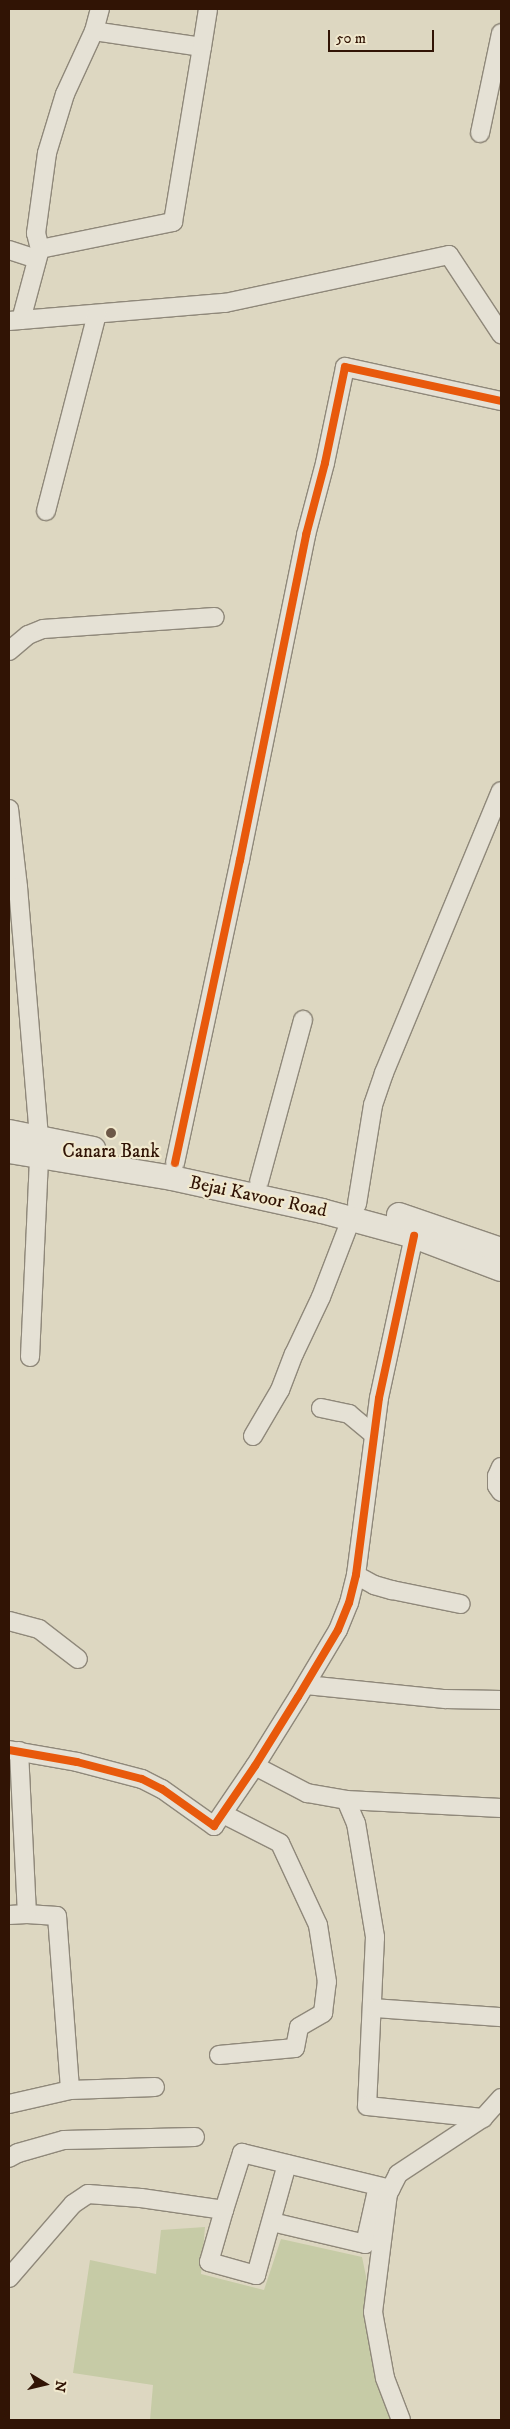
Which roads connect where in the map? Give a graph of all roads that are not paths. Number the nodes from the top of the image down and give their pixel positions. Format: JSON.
{"nodes":[{"id":1,"x":100,"y":9,"type":"edge"},
{"id":2,"x":208,"y":9,"type":"edge"},
{"id":3,"x":94,"y":31,"type":"junction"},
{"id":4,"x":501,"y":33,"type":"edge"},
{"id":5,"x":202,"y":47,"type":"junction"},
{"id":6,"x":480,"y":133,"type":"dead end"},
{"id":7,"x":9,"y":250,"type":"edge"},
{"id":8,"x":39,"y":254,"type":"junction"},
{"id":9,"x":97,"y":314,"type":"junction"},
{"id":10,"x":15,"y":321,"type":"edge"},
{"id":11,"x":501,"y":334,"type":"edge"},
{"id":12,"x":501,"y":401,"type":"edge"},
{"id":13,"x":46,"y":511,"type":"dead end"},
{"id":14,"x":215,"y":617,"type":"dead end"},
{"id":15,"x":9,"y":651,"type":"edge"},
{"id":16,"x":501,"y":791,"type":"edge"},
{"id":17,"x":9,"y":809,"type":"edge"},
{"id":18,"x":303,"y":1020,"type":"dead end"},
{"id":19,"x":9,"y":1132,"type":"edge"},
{"id":20,"x":9,"y":1151,"type":"edge"},
{"id":21,"x":39,"y":1153,"type":"junction"},
{"id":22,"x":175,"y":1163,"type":"junction"},
{"id":23,"x":259,"y":1182,"type":"junction"},
{"id":24,"x":358,"y":1212,"type":"junction"},
{"id":25,"x":414,"y":1236,"type":"junction"},
{"id":26,"x":501,"y":1250,"type":"edge"},
{"id":27,"x":501,"y":1269,"type":"edge"},
{"id":28,"x":30,"y":1357,"type":"dead end"},
{"id":29,"x":321,"y":1408,"type":"dead end"},
{"id":30,"x":374,"y":1435,"type":"junction"},
{"id":31,"x":253,"y":1436,"type":"dead end"},
{"id":32,"x":501,"y":1467,"type":"edge"},
{"id":33,"x":501,"y":1492,"type":"edge"},
{"id":34,"x":356,"y":1575,"type":"junction"},
{"id":35,"x":461,"y":1604,"type":"dead end"},
{"id":36,"x":9,"y":1621,"type":"edge"},
{"id":37,"x":78,"y":1659,"type":"dead end"},
{"id":38,"x":306,"y":1685,"type":"junction"},
{"id":39,"x":501,"y":1700,"type":"edge"},
{"id":40,"x":14,"y":1750,"type":"edge"},
{"id":41,"x":255,"y":1766,"type":"junction"},
{"id":42,"x":346,"y":1800,"type":"junction"},
{"id":43,"x":501,"y":1808,"type":"edge"},
{"id":44,"x":223,"y":1814,"type":"junction"},
{"id":45,"x":9,"y":1914,"type":"edge"},
{"id":46,"x":26,"y":1914,"type":"junction"},
{"id":47,"x":374,"y":2008,"type":"junction"},
{"id":48,"x":501,"y":2017,"type":"edge"},
{"id":49,"x":220,"y":2055,"type":"dead end"},
{"id":50,"x":155,"y":2087,"type":"dead end"},
{"id":51,"x":70,"y":2090,"type":"junction"},
{"id":52,"x":501,"y":2098,"type":"edge"},
{"id":53,"x":9,"y":2104,"type":"edge"},
{"id":54,"x":483,"y":2118,"type":"junction"},
{"id":55,"x":195,"y":2137,"type":"dead end"},
{"id":56,"x":9,"y":2158,"type":"edge"},
{"id":57,"x":287,"y":2164,"type":"junction"},
{"id":58,"x":384,"y":2188,"type":"junction"},
{"id":59,"x":224,"y":2210,"type":"junction"},
{"id":60,"x":272,"y":2222,"type":"junction"},
{"id":61,"x":9,"y":2278,"type":"edge"},
{"id":62,"x":401,"y":2420,"type":"edge"}],
"edges":[{"from":1,"to":3,"type":"street"},
{"from":2,"to":5,"type":"street"},
{"from":3,"to":5,"type":"street"},
{"from":3,"to":8,"type":"street"},
{"from":4,"to":6,"type":"street"},
{"from":5,"to":8,"type":"street"},
{"from":7,"to":8,"type":"street"},
{"from":8,"to":10,"type":"street"},
{"from":9,"to":10,"type":"street"},
{"from":9,"to":11,"type":"street"},
{"from":9,"to":13,"type":"street"},
{"from":12,"to":22,"type":"street"},
{"from":14,"to":15,"type":"street"},
{"from":16,"to":24,"type":"street"},
{"from":17,"to":21,"type":"street"},
{"from":18,"to":23,"type":"street"},
{"from":19,"to":21,"type":"main road","name":"Bejai Kavoor Road"},
{"from":20,"to":21,"type":"main road","name":"Bejai Kavoor Road"},
{"from":21,"to":22,"type":"main road","name":"Bejai Kavoor Road"},
{"from":21,"to":24,"type":"main road","name":"Bejai Kavoor Road"},
{"from":21,"to":28,"type":"street"},
{"from":22,"to":23,"type":"main road","name":"Bejai Kavoor Road"},
{"from":23,"to":24,"type":"main road","name":"Bejai Kavoor Road"},
{"from":24,"to":25,"type":"main road","name":"Bejai Kavoor Road"},
{"from":24,"to":26,"type":"main road","name":"Bejai Kavoor Road"},
{"from":24,"to":31,"type":"street"},
{"from":25,"to":27,"type":"main road","name":"Bejai Kavoor Road"},
{"from":25,"to":30,"type":"street"},
{"from":29,"to":30,"type":"street"},
{"from":30,"to":34,"type":"street"},
{"from":32,"to":33,"type":"street"},
{"from":34,"to":35,"type":"street"},
{"from":34,"to":38,"type":"street"},
{"from":36,"to":37,"type":"street"},
{"from":38,"to":39,"type":"street"},
{"from":38,"to":41,"type":"street"},
{"from":40,"to":44,"type":"street"},
{"from":40,"to":46,"type":"street"},
{"from":41,"to":42,"type":"street"},
{"from":41,"to":44,"type":"street"},
{"from":42,"to":43,"type":"street"},
{"from":42,"to":47,"type":"street"},
{"from":44,"to":49,"type":"street"},
{"from":45,"to":46,"type":"street"},
{"from":46,"to":51,"type":"street"},
{"from":47,"to":48,"type":"street"},
{"from":47,"to":54,"type":"street"},
{"from":50,"to":51,"type":"street"},
{"from":51,"to":53,"type":"street"},
{"from":52,"to":54,"type":"street"},
{"from":54,"to":58,"type":"street"},
{"from":55,"to":56,"type":"street"},
{"from":57,"to":58,"type":"street"},
{"from":57,"to":59,"type":"street"},
{"from":57,"to":60,"type":"street"},
{"from":58,"to":60,"type":"street"},
{"from":58,"to":62,"type":"street"},
{"from":59,"to":60,"type":"street"},
{"from":59,"to":61,"type":"street"}]}
